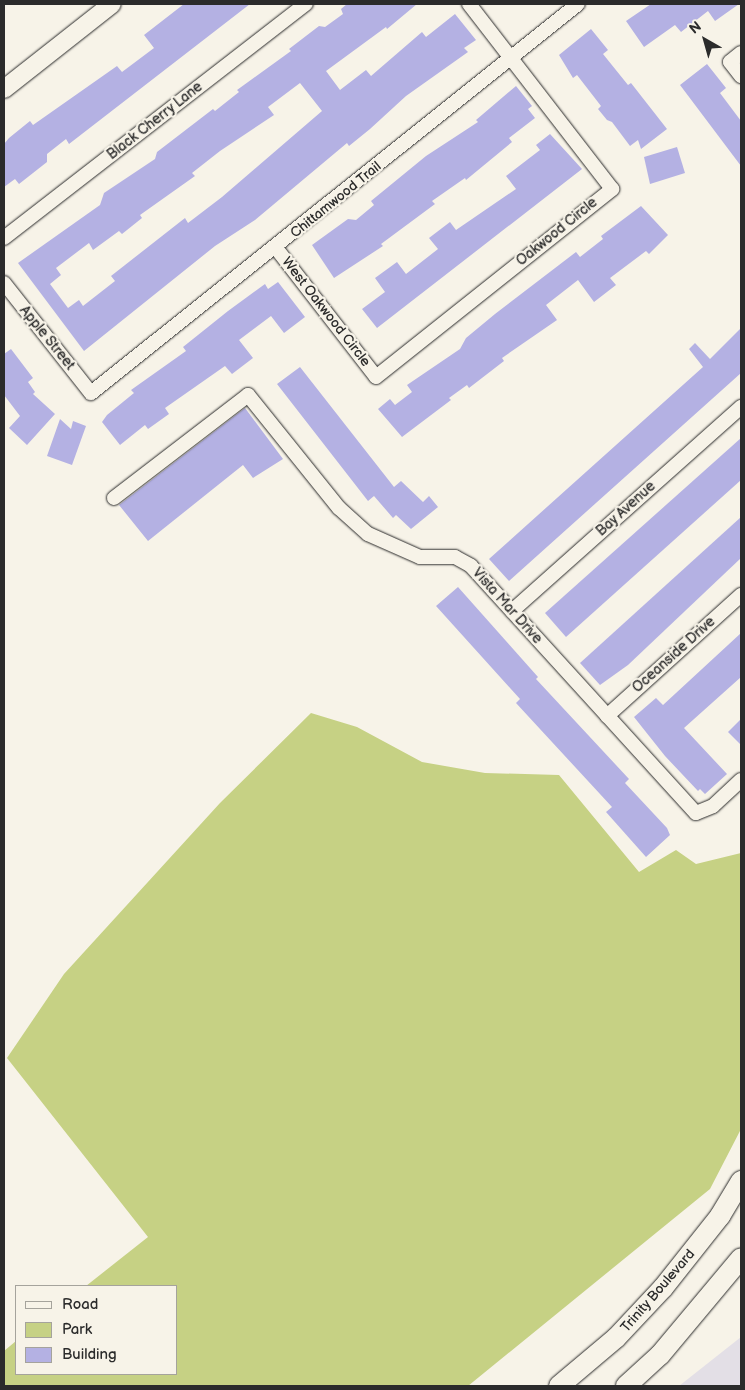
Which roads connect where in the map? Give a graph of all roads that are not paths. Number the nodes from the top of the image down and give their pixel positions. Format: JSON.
{"nodes":[{"id":1,"x":112,"y":4,"type":"edge"},
{"id":2,"x":306,"y":4,"type":"edge"},
{"id":3,"x":469,"y":4,"type":"edge"},
{"id":4,"x":578,"y":4,"type":"edge"},
{"id":5,"x":736,"y":57,"type":"edge"},
{"id":6,"x":512,"y":59,"type":"junction"},
{"id":7,"x":741,"y":76,"type":"edge"},
{"id":8,"x":4,"y":89,"type":"edge"},
{"id":9,"x":4,"y":238,"type":"edge"},
{"id":10,"x":276,"y":248,"type":"junction"},
{"id":11,"x":4,"y":283,"type":"edge"},
{"id":12,"x":376,"y":377,"type":"joint"},
{"id":13,"x":91,"y":392,"type":"joint"},
{"id":14,"x":741,"y":407,"type":"edge"},
{"id":15,"x":114,"y":498,"type":"dead end"},
{"id":16,"x":741,"y":594,"type":"edge"},
{"id":17,"x":512,"y":611,"type":"junction"},
{"id":18,"x":607,"y":716,"type":"junction"},
{"id":19,"x":741,"y":780,"type":"edge"},
{"id":20,"x":741,"y":1181,"type":"edge"},
{"id":21,"x":741,"y":1258,"type":"edge"},
{"id":22,"x":559,"y":1386,"type":"edge"},
{"id":23,"x":626,"y":1386,"type":"edge"}],
"edges":[{"from":1,"to":8,"type":"street"},
{"from":2,"to":9,"type":"street","name":"Black Cherry Lane"},
{"from":3,"to":6,"type":"street"},
{"from":4,"to":6,"type":"street","name":"Chittamwood Trail"},
{"from":5,"to":7,"type":"street"},
{"from":6,"to":10,"type":"street","name":"Chittamwood Trail"},
{"from":6,"to":12,"type":"street","name":"Oakwood Circle"},
{"from":10,"to":12,"type":"street","name":"West Oakwood Circle"},
{"from":10,"to":13,"type":"street","name":"Chittamwood Trail"},
{"from":11,"to":13,"type":"street","name":"Apple Street"},
{"from":14,"to":17,"type":"street","name":"Bay Avenue"},
{"from":15,"to":17,"type":"street","name":"Vista Mar Drive"},
{"from":16,"to":18,"type":"street","name":"Oceanside Drive"},
{"from":17,"to":18,"type":"street","name":"Vista Mar Drive"},
{"from":18,"to":19,"type":"street","name":"Vista Mar Drive"},
{"from":20,"to":22,"type":"main road","name":"Trinity Boulevard"},
{"from":21,"to":23,"type":"main road"}]}
